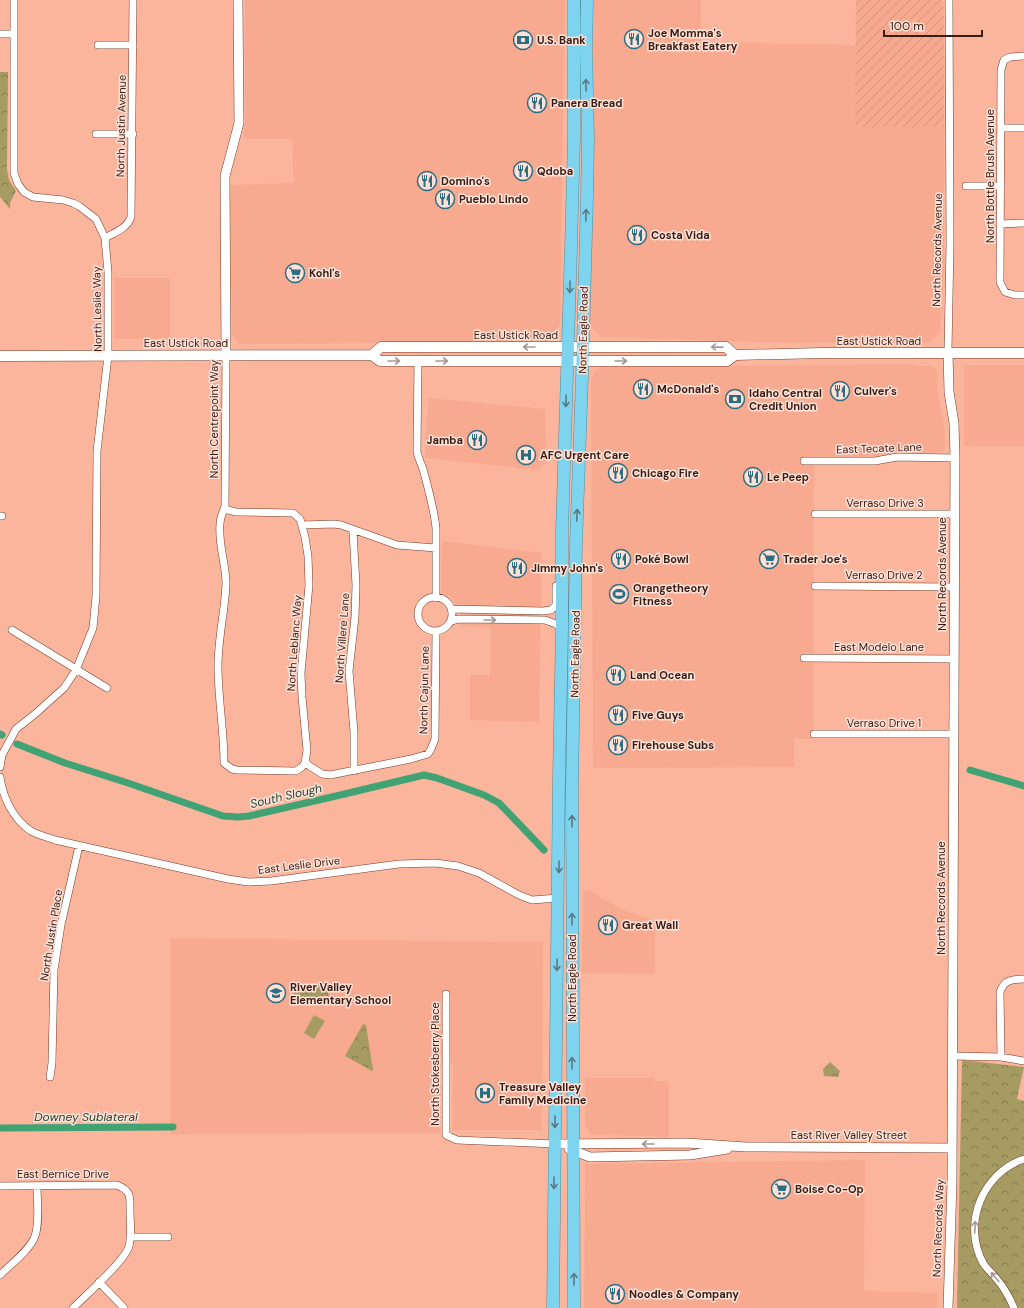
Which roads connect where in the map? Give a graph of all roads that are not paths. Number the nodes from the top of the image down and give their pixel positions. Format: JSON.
{"nodes":[{"id":1,"x":14,"y":0,"type":"edge"},
{"id":2,"x":133,"y":0,"type":"edge"},
{"id":3,"x":238,"y":0,"type":"edge"},
{"id":4,"x":574,"y":0,"type":"edge"},
{"id":5,"x":581,"y":0,"type":"edge"},
{"id":6,"x":587,"y":0,"type":"edge"},
{"id":7,"x":949,"y":0,"type":"edge"},
{"id":8,"x":0,"y":34,"type":"edge"},
{"id":9,"x":14,"y":34,"type":"junction"},
{"id":10,"x":98,"y":44,"type":"dead end"},
{"id":11,"x":133,"y":45,"type":"junction"},
{"id":12,"x":586,"y":50,"type":"junction"},
{"id":13,"x":1024,"y":56,"type":"edge"},
{"id":14,"x":1001,"y":128,"type":"junction"},
{"id":15,"x":1024,"y":128,"type":"edge"},
{"id":16,"x":96,"y":134,"type":"dead end"},
{"id":17,"x":133,"y":134,"type":"junction"},
{"id":18,"x":966,"y":186,"type":"dead end"},
{"id":19,"x":1000,"y":186,"type":"junction"},
{"id":20,"x":1000,"y":224,"type":"junction"},
{"id":21,"x":1024,"y":224,"type":"edge"},
{"id":22,"x":105,"y":238,"type":"junction"},
{"id":23,"x":1024,"y":295,"type":"edge"},
{"id":24,"x":568,"y":347,"type":"junction"},
{"id":25,"x":583,"y":347,"type":"junction"},
{"id":26,"x":948,"y":352,"type":"junction"},
{"id":27,"x":1024,"y":353,"type":"edge"},
{"id":28,"x":226,"y":355,"type":"junction"},
{"id":29,"x":372,"y":355,"type":"junction"},
{"id":30,"x":735,"y":355,"type":"junction"},
{"id":31,"x":0,"y":356,"type":"edge"},
{"id":32,"x":108,"y":356,"type":"junction"},
{"id":33,"x":418,"y":361,"type":"junction"},
{"id":34,"x":567,"y":362,"type":"junction"},
{"id":35,"x":582,"y":362,"type":"junction"},
{"id":36,"x":955,"y":458,"type":"junction"},
{"id":37,"x":804,"y":461,"type":"dead end"},
{"id":38,"x":224,"y":509,"type":"junction"},
{"id":39,"x":815,"y":514,"type":"dead end"},
{"id":40,"x":954,"y":514,"type":"junction"},
{"id":41,"x":302,"y":525,"type":"junction"},
{"id":42,"x":353,"y":530,"type":"junction"},
{"id":43,"x":562,"y":531,"type":"junction"},
{"id":44,"x":436,"y":548,"type":"junction"},
{"id":45,"x":814,"y":586,"type":"dead end"},
{"id":46,"x":954,"y":586,"type":"junction"},
{"id":47,"x":436,"y":598,"type":"junction"},
{"id":48,"x":452,"y":609,"type":"junction"},
{"id":49,"x":451,"y":621,"type":"junction"},
{"id":50,"x":12,"y":630,"type":"dead end"},
{"id":51,"x":562,"y":630,"type":"junction"},
{"id":52,"x":436,"y":631,"type":"junction"},
{"id":53,"x":804,"y":658,"type":"dead end"},
{"id":54,"x":954,"y":659,"type":"junction"},
{"id":55,"x":76,"y":670,"type":"junction"},
{"id":56,"x":574,"y":682,"type":"junction"},
{"id":57,"x":108,"y":688,"type":"dead end"},
{"id":58,"x":560,"y":691,"type":"junction"},
{"id":59,"x":814,"y":734,"type":"dead end"},
{"id":60,"x":954,"y":734,"type":"junction"},
{"id":61,"x":305,"y":763,"type":"junction"},
{"id":62,"x":0,"y":767,"type":"edge"},
{"id":63,"x":354,"y":771,"type":"junction"},
{"id":64,"x":0,"y":777,"type":"edge"},
{"id":65,"x":572,"y":788,"type":"junction"},
{"id":66,"x":79,"y":846,"type":"junction"},
{"id":67,"x":558,"y":898,"type":"junction"},
{"id":68,"x":1024,"y":979,"type":"edge"},
{"id":69,"x":446,"y":994,"type":"dead end"},
{"id":70,"x":952,"y":1056,"type":"junction"},
{"id":71,"x":1001,"y":1057,"type":"junction"},
{"id":72,"x":1024,"y":1061,"type":"edge"},
{"id":73,"x":50,"y":1077,"type":"dead end"},
{"id":74,"x":446,"y":1135,"type":"joint"},
{"id":75,"x":555,"y":1144,"type":"junction"},
{"id":76,"x":574,"y":1147,"type":"junction"},
{"id":77,"x":746,"y":1147,"type":"junction"},
{"id":78,"x":952,"y":1148,"type":"junction"},
{"id":79,"x":1024,"y":1159,"type":"edge"},
{"id":80,"x":0,"y":1186,"type":"edge"},
{"id":81,"x":37,"y":1186,"type":"junction"},
{"id":82,"x":130,"y":1237,"type":"junction"},
{"id":83,"x":168,"y":1237,"type":"dead end"},
{"id":84,"x":0,"y":1275,"type":"edge"},
{"id":85,"x":99,"y":1282,"type":"junction"},
{"id":86,"x":73,"y":1308,"type":"edge"},
{"id":87,"x":124,"y":1308,"type":"edge"},
{"id":88,"x":554,"y":1308,"type":"edge"},
{"id":89,"x":574,"y":1308,"type":"edge"},
{"id":90,"x":948,"y":1308,"type":"edge"},
{"id":91,"x":1014,"y":1308,"type":"edge"}],
"edges":[{"from":1,"to":9,"type":"street","name":"North Leslie Way"},
{"from":2,"to":11,"type":"street","name":"North Justin Avenue"},
{"from":3,"to":28,"type":"street","name":"North Centrepoint Way"},
{"from":4,"to":24,"type":"highway","name":"North Eagle Road","one_way":true},
{"from":5,"to":12,"type":"highway"},
{"from":6,"to":12,"type":"highway","name":"North Eagle Road"},
{"from":7,"to":26,"type":"street","name":"North Records Avenue"},
{"from":8,"to":9,"type":"street"},
{"from":9,"to":22,"type":"street","name":"North Leslie Way"},
{"from":10,"to":11,"type":"street"},
{"from":11,"to":17,"type":"street","name":"North Justin Avenue"},
{"from":25,"to":12,"type":"highway","name":"North Eagle Road","one_way":true},
{"from":13,"to":14,"type":"street","name":"North Bottle Brush Avenue"},
{"from":14,"to":15,"type":"street"},
{"from":14,"to":19,"type":"street","name":"North Bottle Brush Avenue"},
{"from":16,"to":17,"type":"street"},
{"from":17,"to":22,"type":"street","name":"North Justin Avenue"},
{"from":18,"to":19,"type":"street"},
{"from":19,"to":20,"type":"street","name":"North Bottle Brush Avenue"},
{"from":20,"to":21,"type":"street"},
{"from":20,"to":23,"type":"street","name":"North Bottle Brush Avenue"},
{"from":22,"to":32,"type":"street","name":"North Leslie Way"},
{"from":24,"to":25,"type":"main road","name":"East Ustick Road"},
{"from":24,"to":29,"type":"main road","name":"East Ustick Road","one_way":true},
{"from":24,"to":34,"type":"highway","name":"North Eagle Road"},
{"from":30,"to":25,"type":"main road","name":"East Ustick Road","one_way":true},
{"from":25,"to":35,"type":"highway","name":"North Eagle Road"},
{"from":26,"to":27,"type":"main road","name":"East Ustick Road"},
{"from":26,"to":30,"type":"main road","name":"East Ustick Road"},
{"from":26,"to":36,"type":"street","name":"North Records Avenue"},
{"from":28,"to":29,"type":"main road","name":"East Ustick Road"},
{"from":28,"to":32,"type":"main road","name":"East Ustick Road"},
{"from":28,"to":38,"type":"street","name":"North Centrepoint Way"},
{"from":29,"to":33,"type":"main road","name":"East Ustick Road","one_way":true},
{"from":35,"to":30,"type":"main road","name":"East Ustick Road","one_way":true},
{"from":31,"to":32,"type":"main road","name":"East Ustick Road"},
{"from":32,"to":55,"type":"street","name":"North Leslie Way"},
{"from":33,"to":34,"type":"main road","name":"East Ustick Road","one_way":true},
{"from":33,"to":44,"type":"street"},
{"from":34,"to":35,"type":"main road","name":"East Ustick Road"},
{"from":34,"to":43,"type":"highway","name":"North Eagle Road","one_way":true},
{"from":56,"to":35,"type":"highway","name":"North Eagle Road","one_way":true},
{"from":36,"to":37,"type":"street","name":"East Tecate Lane"},
{"from":36,"to":40,"type":"street","name":"North Records Avenue"},
{"from":38,"to":41,"type":"street"},
{"from":38,"to":61,"type":"street","name":"North Centrepoint Way"},
{"from":39,"to":40,"type":"street","name":"Verraso Drive 3"},
{"from":40,"to":46,"type":"street","name":"North Records Avenue"},
{"from":41,"to":42,"type":"street"},
{"from":41,"to":61,"type":"street","name":"North Leblanc Way"},
{"from":42,"to":44,"type":"street"},
{"from":42,"to":63,"type":"street","name":"North Villere Lane"},
{"from":43,"to":48,"type":"street"},
{"from":43,"to":51,"type":"highway","name":"North Eagle Road"},
{"from":44,"to":47,"type":"street"},
{"from":45,"to":46,"type":"street","name":"Verraso Drive 2"},
{"from":46,"to":54,"type":"street","name":"North Records Avenue"},
{"from":47,"to":48,"type":"street"},
{"from":47,"to":52,"type":"street"},
{"from":48,"to":49,"type":"street"},
{"from":49,"to":51,"type":"street","one_way":true},
{"from":49,"to":52,"type":"street"},
{"from":50,"to":55,"type":"street"},
{"from":51,"to":56,"type":"highway"},
{"from":51,"to":58,"type":"highway","name":"North Eagle Road"},
{"from":52,"to":63,"type":"street","name":"North Cajun Lane"},
{"from":53,"to":54,"type":"street","name":"East Modelo Lane"},
{"from":54,"to":60,"type":"street","name":"North Records Avenue"},
{"from":55,"to":57,"type":"street"},
{"from":55,"to":62,"type":"street","name":"North Leslie Way"},
{"from":56,"to":65,"type":"highway","name":"North Eagle Road"},
{"from":58,"to":65,"type":"highway"},
{"from":58,"to":67,"type":"highway","name":"North Eagle Road","one_way":true},
{"from":59,"to":60,"type":"street","name":"Verraso Drive 1"},
{"from":60,"to":70,"type":"street","name":"North Records Avenue"},
{"from":61,"to":63,"type":"street"},
{"from":64,"to":66,"type":"street","name":"East Leslie Drive"},
{"from":76,"to":65,"type":"highway","name":"North Eagle Road","one_way":true},
{"from":66,"to":67,"type":"street","name":"East Leslie Drive"},
{"from":66,"to":73,"type":"street","name":"North Justin Place"},
{"from":67,"to":75,"type":"highway","name":"North Eagle Road","one_way":true},
{"from":68,"to":71,"type":"street"},
{"from":69,"to":74,"type":"street","name":"North Stokesberry Place"},
{"from":70,"to":71,"type":"street"},
{"from":70,"to":78,"type":"street","name":"North Records Avenue"},
{"from":71,"to":72,"type":"street"},
{"from":74,"to":75,"type":"street","name":"East River Valley Street"},
{"from":75,"to":76,"type":"street","name":"East River Valley Street"},
{"from":75,"to":88,"type":"highway","name":"North Eagle Road","one_way":true},
{"from":77,"to":76,"type":"street","name":"East River Valley Street","one_way":true},
{"from":76,"to":77,"type":"street","name":"East River Valley Street"},
{"from":89,"to":76,"type":"highway","name":"North Eagle Road","one_way":true},
{"from":77,"to":78,"type":"street","name":"East River Valley Street"},
{"from":78,"to":90,"type":"street","name":"North Records Way"},
{"from":91,"to":79,"type":"street","one_way":true},
{"from":80,"to":81,"type":"street","name":"East Bernice Drive"},
{"from":81,"to":82,"type":"street","name":"East Bernice Drive"},
{"from":81,"to":84,"type":"street"},
{"from":82,"to":83,"type":"street"},
{"from":82,"to":85,"type":"street"},
{"from":85,"to":86,"type":"street"},
{"from":85,"to":87,"type":"street"}]}
